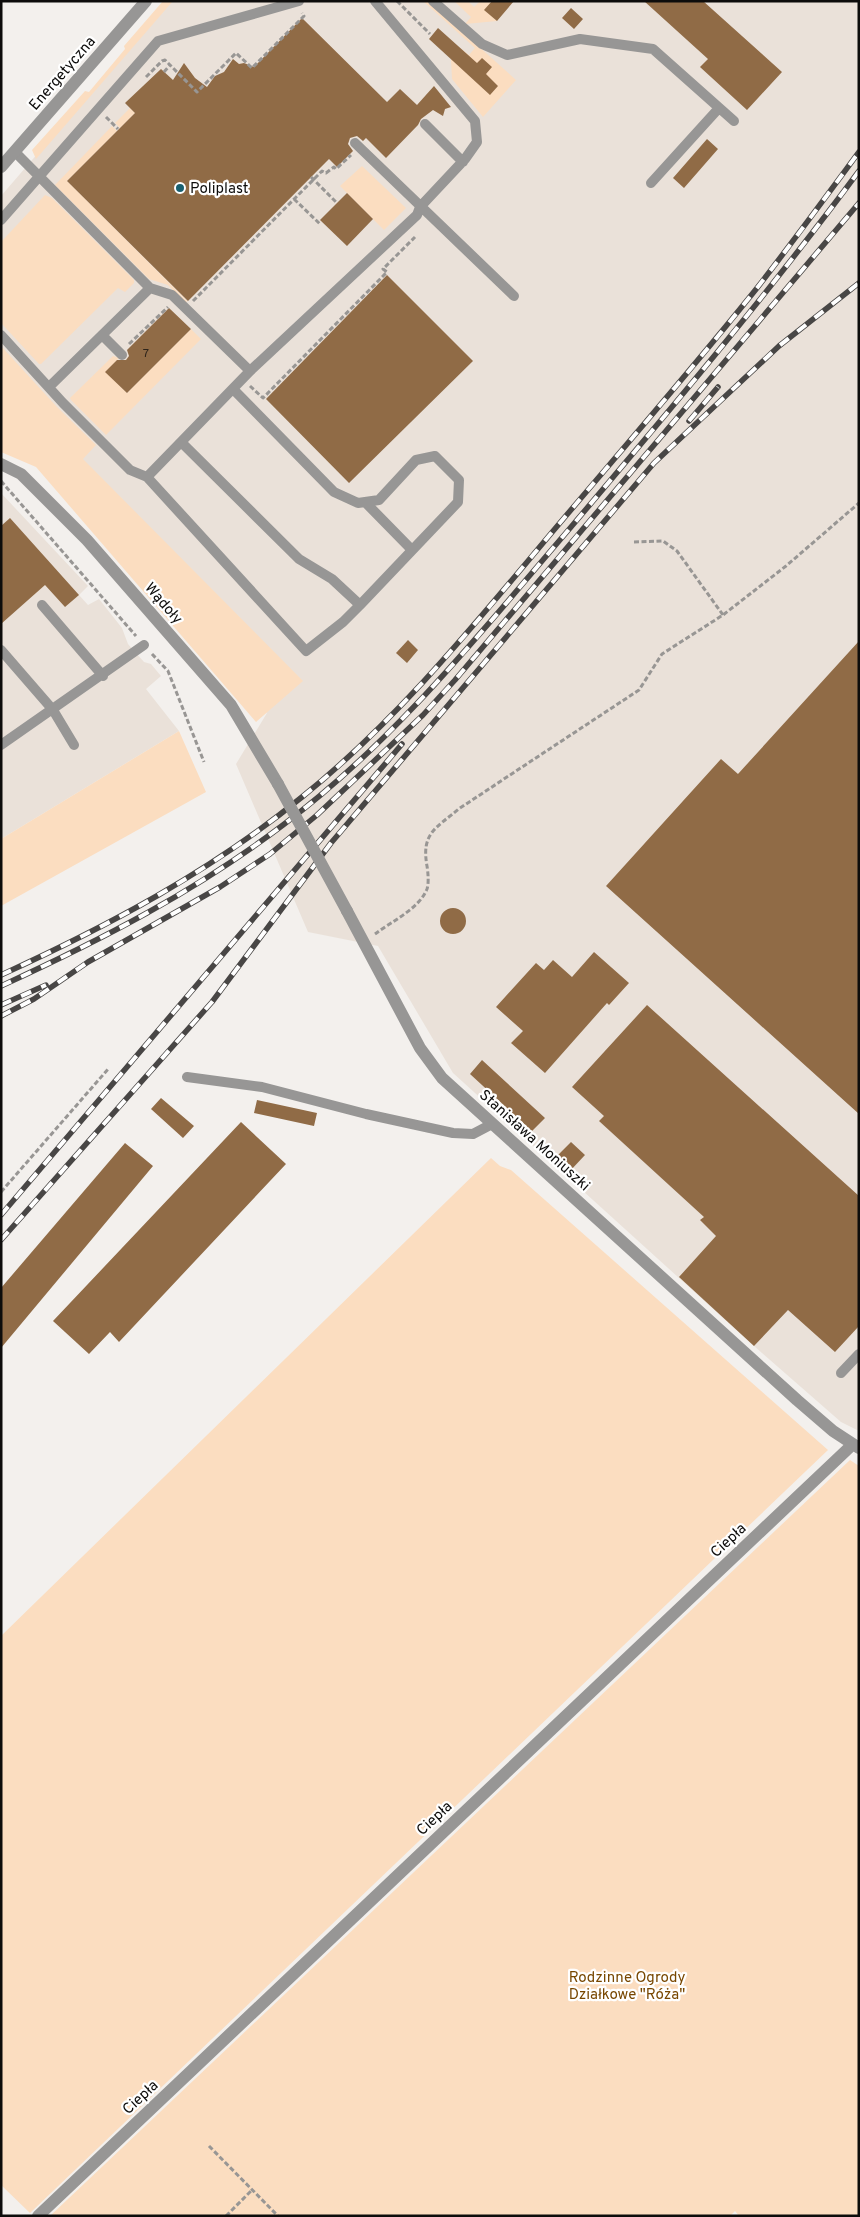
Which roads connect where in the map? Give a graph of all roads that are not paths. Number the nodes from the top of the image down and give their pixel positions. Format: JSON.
{"nodes":[{"id":1,"x":146,"y":1,"type":"edge"},
{"id":2,"x":375,"y":1,"type":"edge"},
{"id":3,"x":433,"y":1,"type":"edge"},
{"id":4,"x":298,"y":2,"type":"edge"},
{"id":5,"x":719,"y":108,"type":"junction"},
{"id":6,"x":734,"y":121,"type":"dead end"},
{"id":7,"x":425,"y":124,"type":"dead end"},
{"id":8,"x":352,"y":145,"type":"road end"},
{"id":9,"x":15,"y":152,"type":"junction"},
{"id":10,"x":463,"y":162,"type":"junction"},
{"id":11,"x":1,"y":167,"type":"edge"},
{"id":12,"x":38,"y":176,"type":"junction"},
{"id":13,"x":651,"y":183,"type":"dead end"},
{"id":14,"x":418,"y":211,"type":"junction"},
{"id":15,"x":1,"y":220,"type":"edge"},
{"id":16,"x":150,"y":288,"type":"junction"},
{"id":17,"x":514,"y":296,"type":"dead end"},
{"id":18,"x":1,"y":334,"type":"edge"},
{"id":19,"x":102,"y":336,"type":"junction"},
{"id":20,"x":124,"y":352,"type":"road end"},
{"id":21,"x":246,"y":375,"type":"junction"},
{"id":22,"x":49,"y":387,"type":"junction"},
{"id":23,"x":233,"y":388,"type":"junction"},
{"id":24,"x":181,"y":442,"type":"junction"},
{"id":25,"x":1,"y":464,"type":"edge"},
{"id":26,"x":147,"y":478,"type":"junction"},
{"id":27,"x":366,"y":502,"type":"junction"},
{"id":28,"x":412,"y":550,"type":"junction"},
{"id":29,"x":42,"y":605,"type":"dead end"},
{"id":30,"x":360,"y":606,"type":"junction"},
{"id":31,"x":144,"y":645,"type":"road end"},
{"id":32,"x":1,"y":650,"type":"edge"},
{"id":33,"x":103,"y":676,"type":"junction"},
{"id":34,"x":53,"y":710,"type":"junction"},
{"id":35,"x":74,"y":745,"type":"dead end"},
{"id":36,"x":1,"y":746,"type":"edge"},
{"id":37,"x":278,"y":784,"type":"joint"},
{"id":38,"x":187,"y":1077,"type":"dead end"},
{"id":39,"x":492,"y":1124,"type":"junction"},
{"id":40,"x":859,"y":1354,"type":"edge"},
{"id":41,"x":841,"y":1373,"type":"dead end"},
{"id":42,"x":856,"y":1446,"type":"edge"},
{"id":43,"x":38,"y":2216,"type":"edge"}],
"edges":[{"from":1,"to":9,"type":"street","name":"Energetyczna"},
{"from":2,"to":10,"type":"lane"},
{"from":3,"to":5,"type":"lane"},
{"from":4,"to":12,"type":"lane"},
{"from":5,"to":6,"type":"lane"},
{"from":5,"to":13,"type":"lane"},
{"from":7,"to":10,"type":"lane"},
{"from":8,"to":14,"type":"lane"},
{"from":9,"to":11,"type":"street","name":"Energetyczna"},
{"from":9,"to":12,"type":"lane"},
{"from":10,"to":14,"type":"lane"},
{"from":12,"to":15,"type":"lane"},
{"from":12,"to":16,"type":"lane"},
{"from":14,"to":17,"type":"lane"},
{"from":14,"to":21,"type":"lane"},
{"from":16,"to":19,"type":"lane"},
{"from":16,"to":21,"type":"lane"},
{"from":18,"to":22,"type":"lane"},
{"from":19,"to":20,"type":"lane"},
{"from":19,"to":22,"type":"lane"},
{"from":21,"to":23,"type":"lane"},
{"from":22,"to":26,"type":"lane"},
{"from":23,"to":24,"type":"lane"},
{"from":23,"to":27,"type":"lane"},
{"from":24,"to":26,"type":"lane"},
{"from":24,"to":30,"type":"lane"},
{"from":25,"to":37,"type":"street","name":"Wądoły"},
{"from":26,"to":30,"type":"lane"},
{"from":27,"to":28,"type":"lane"},
{"from":27,"to":28,"type":"lane"},
{"from":28,"to":30,"type":"lane"},
{"from":29,"to":33,"type":"lane"},
{"from":31,"to":33,"type":"lane"},
{"from":32,"to":34,"type":"lane"},
{"from":33,"to":34,"type":"lane"},
{"from":34,"to":35,"type":"lane"},
{"from":34,"to":36,"type":"lane"},
{"from":37,"to":39,"type":"street","name":"Stanisława Moniuszki","bridge":true},
{"from":38,"to":39,"type":"lane"},
{"from":39,"to":42,"type":"street","name":"Stanisława Moniuszki"},
{"from":40,"to":41,"type":"lane"},
{"from":42,"to":43,"type":"street","name":"Ciepła"}]}
